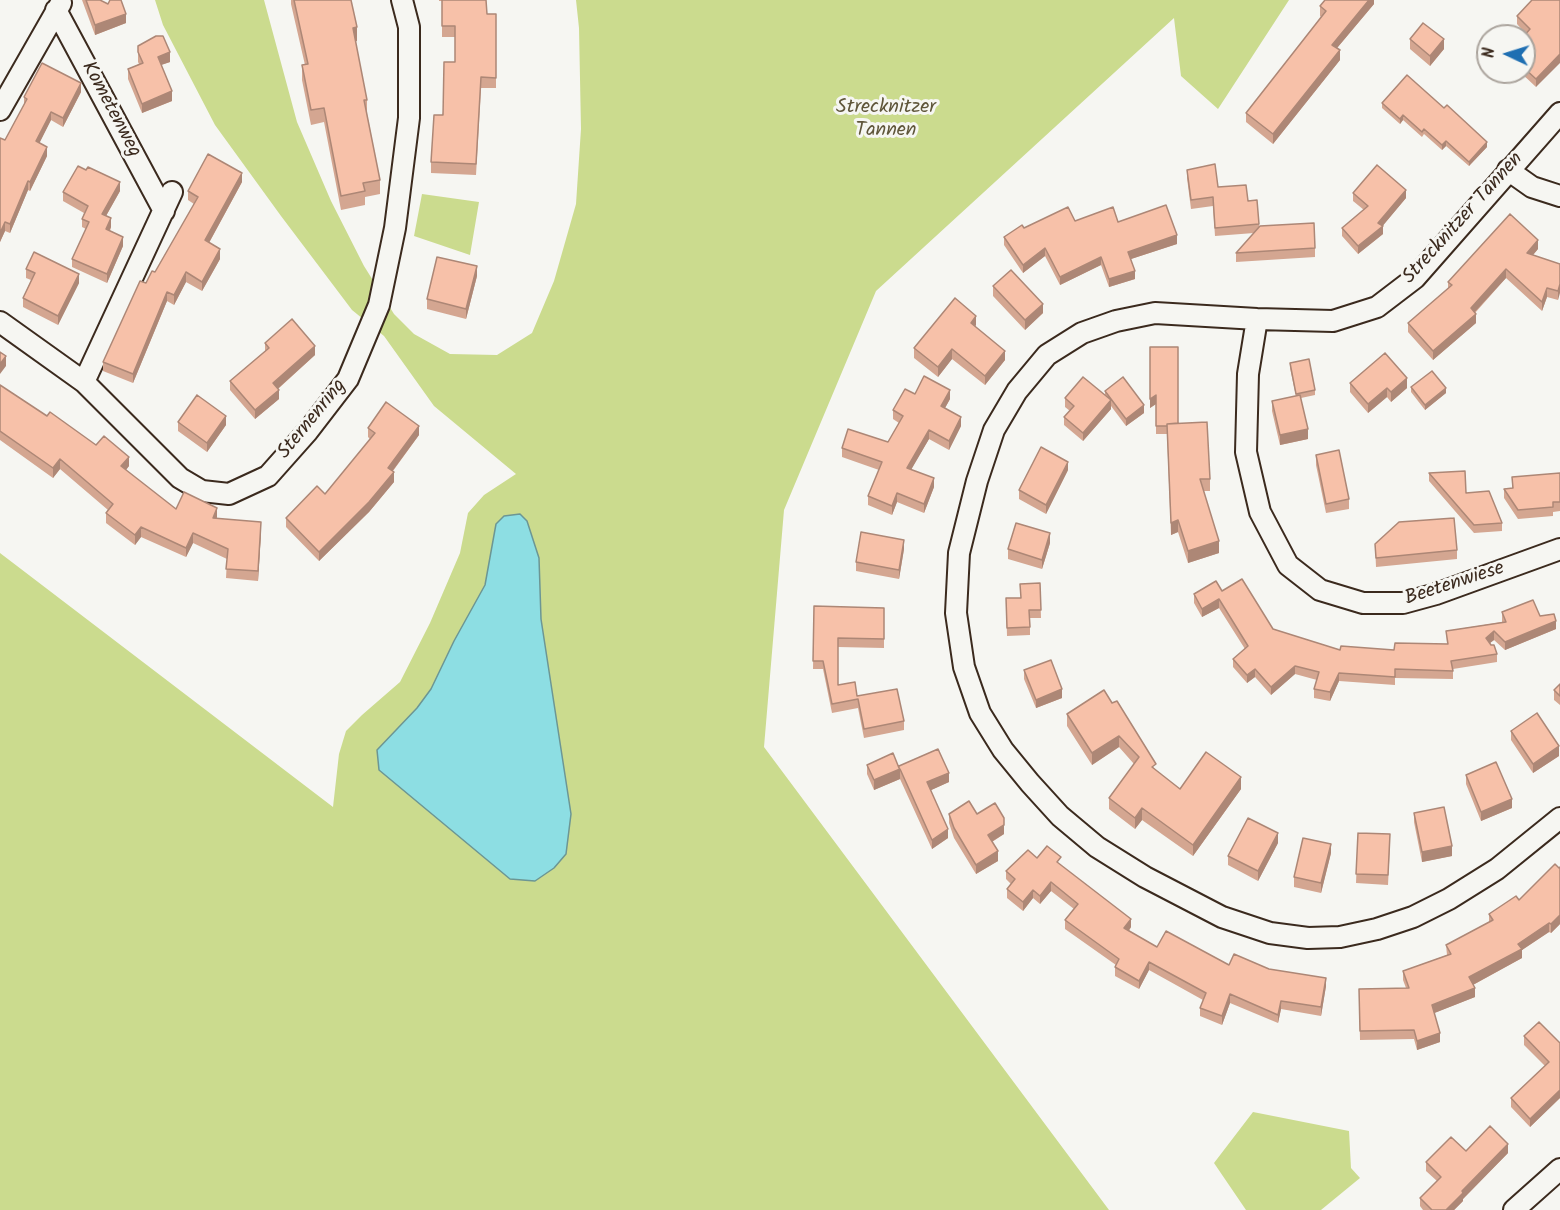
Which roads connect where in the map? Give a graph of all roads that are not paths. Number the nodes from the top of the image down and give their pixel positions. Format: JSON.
{"nodes":[{"id":1,"x":402,"y":0,"type":"edge"},
{"id":2,"x":59,"y":5,"type":"edge"},
{"id":3,"x":0,"y":110,"type":"edge"},
{"id":4,"x":1560,"y":113,"type":"edge"},
{"id":5,"x":1508,"y":170,"type":"junction"},
{"id":6,"x":172,"y":192,"type":"dead end"},
{"id":7,"x":1560,"y":196,"type":"edge"},
{"id":8,"x":164,"y":211,"type":"junction"},
{"id":9,"x":1257,"y":319,"type":"junction"},
{"id":10,"x":0,"y":322,"type":"edge"},
{"id":11,"x":84,"y":382,"type":"junction"},
{"id":12,"x":1560,"y":549,"type":"edge"},
{"id":13,"x":1560,"y":818,"type":"edge"},
{"id":14,"x":1560,"y":1169,"type":"edge"},
{"id":15,"x":1514,"y":1210,"type":"edge"}],
"edges":[{"from":1,"to":11,"type":"street","name":"Sternenring"},
{"from":2,"to":3,"type":"street"},
{"from":2,"to":8,"type":"street","name":"Kometenweg"},
{"from":4,"to":5,"type":"street","name":"Strecknitzer Tannen"},
{"from":5,"to":7,"type":"street"},
{"from":5,"to":9,"type":"street","name":"Strecknitzer Tannen"},
{"from":6,"to":8,"type":"street"},
{"from":8,"to":11,"type":"street"},
{"from":9,"to":12,"type":"street","name":"Beetenwiese"},
{"from":9,"to":13,"type":"street","name":"Strecknitzer Tannen"},
{"from":10,"to":11,"type":"street","name":"Sternenring"},
{"from":14,"to":15,"type":"street"}]}
